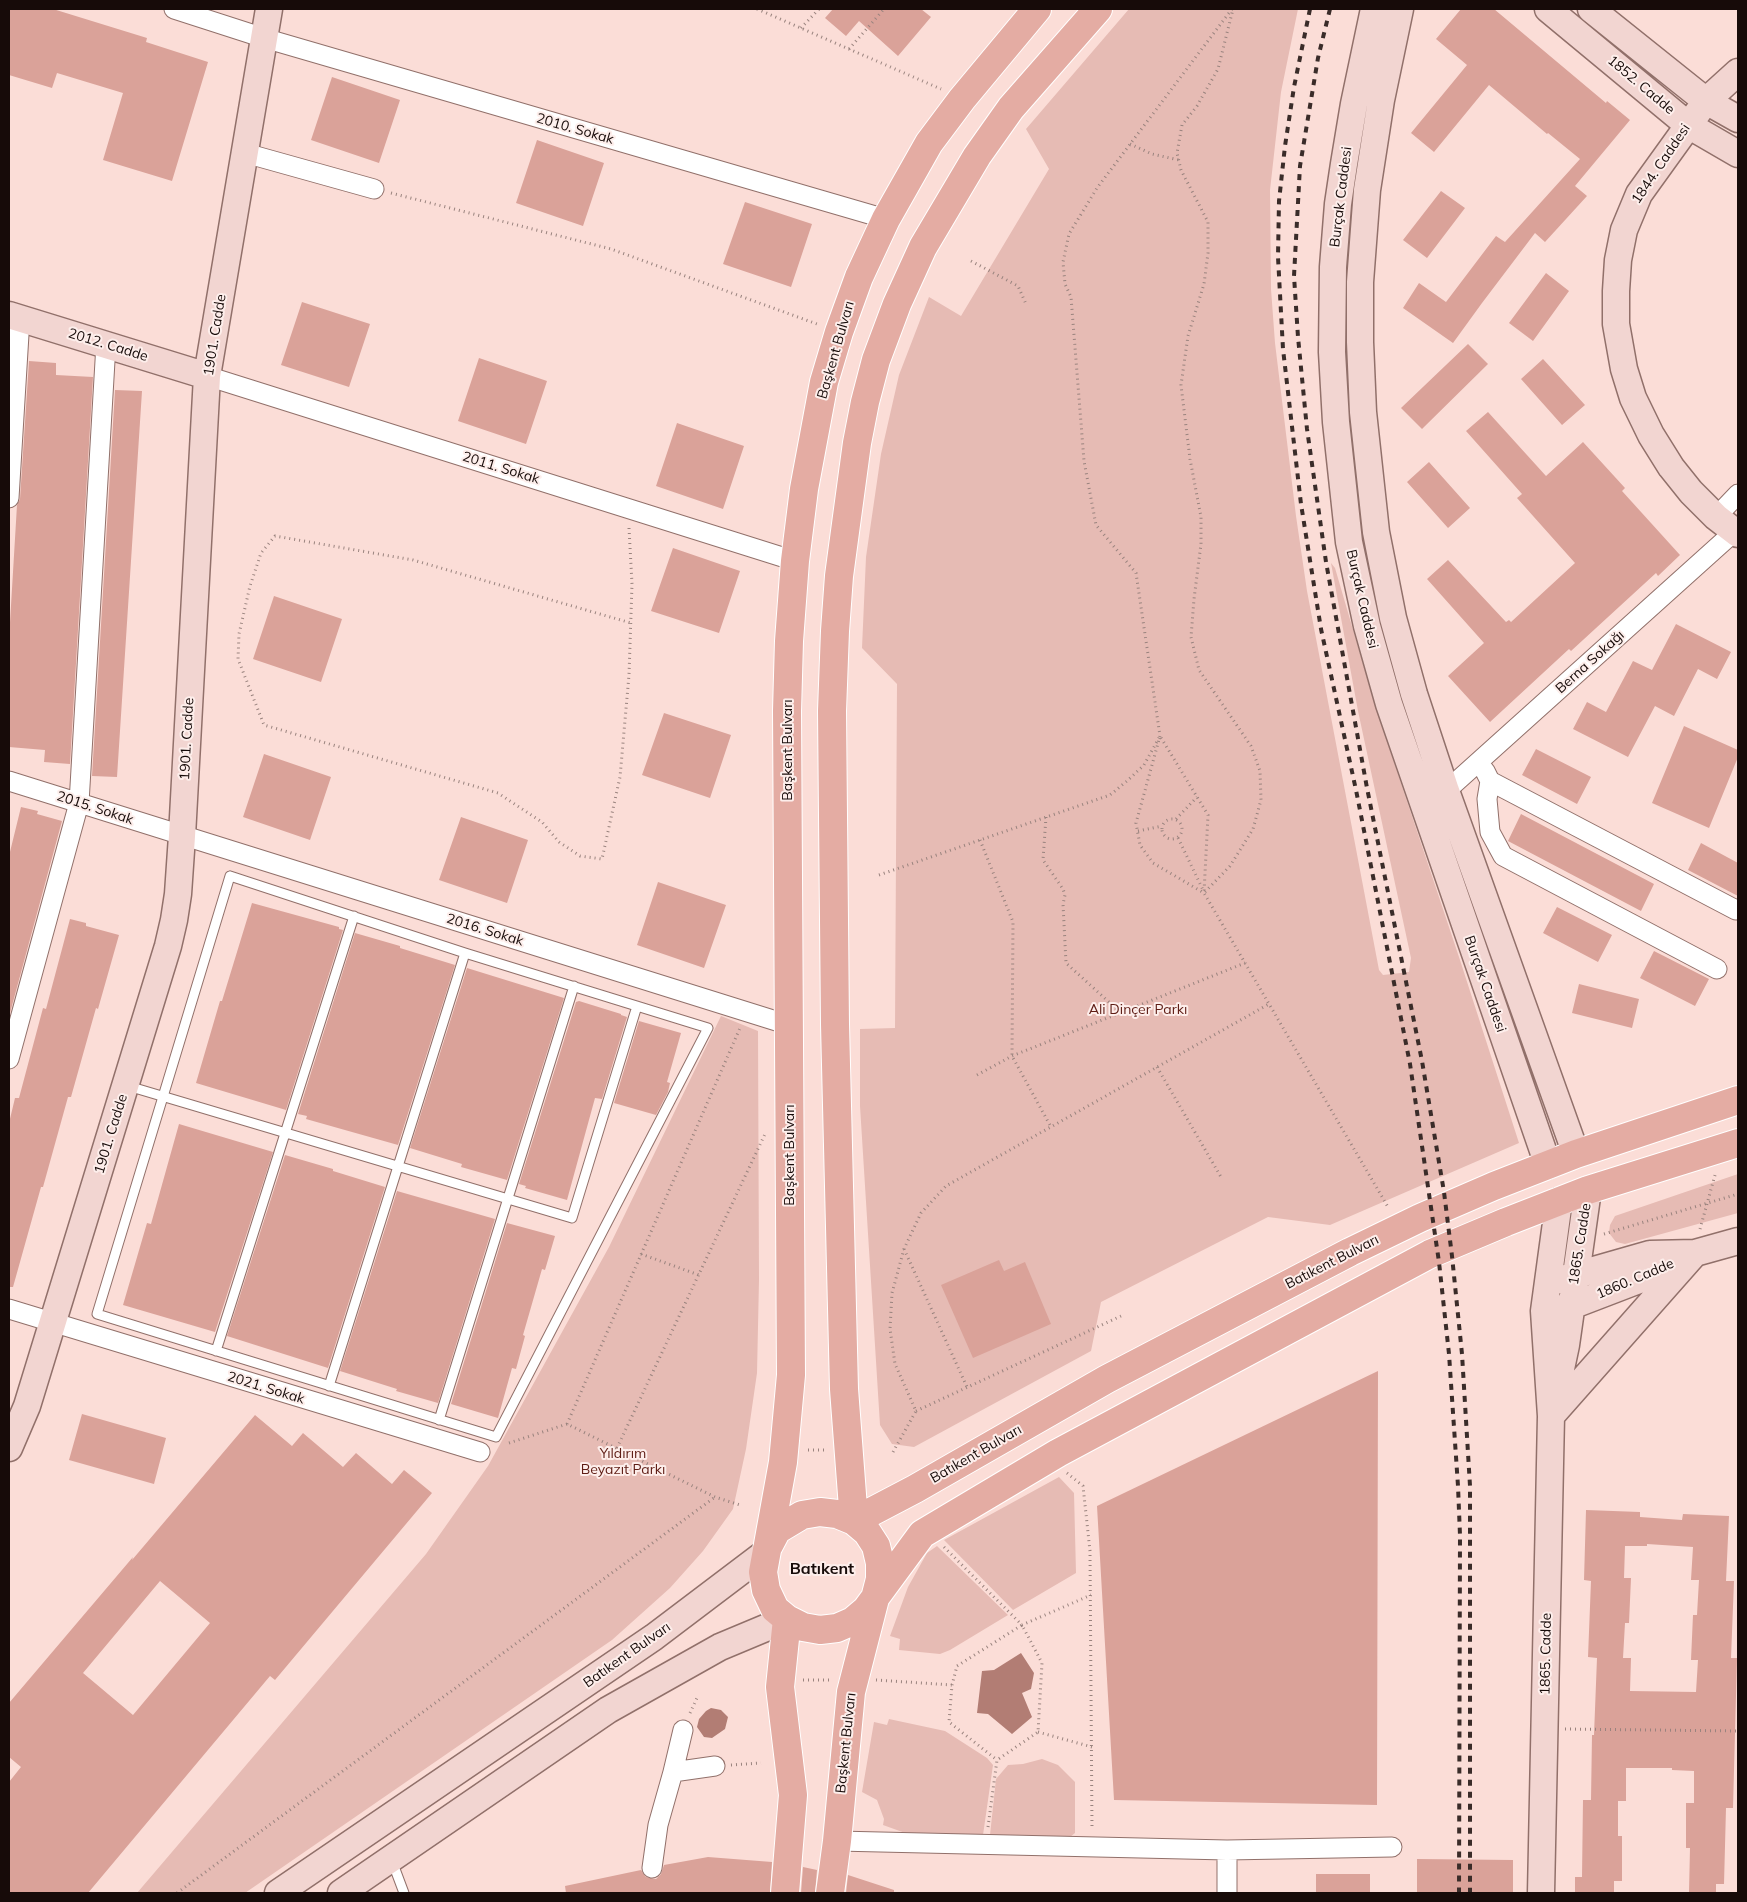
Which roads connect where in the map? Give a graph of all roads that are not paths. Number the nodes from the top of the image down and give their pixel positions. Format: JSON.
{"nodes":[{"id":1,"x":174,"y":9,"type":"edge"},
{"id":2,"x":269,"y":9,"type":"edge"},
{"id":3,"x":1037,"y":9,"type":"edge"},
{"id":4,"x":1098,"y":9,"type":"edge"},
{"id":5,"x":1374,"y":9,"type":"edge"},
{"id":6,"x":1400,"y":9,"type":"edge"},
{"id":7,"x":1548,"y":9,"type":"edge"},
{"id":8,"x":1592,"y":9,"type":"edge"},
{"id":9,"x":264,"y":38,"type":"junction"},
{"id":10,"x":1738,"y":72,"type":"edge"},
{"id":11,"x":1706,"y":100,"type":"junction"},
{"id":12,"x":1738,"y":119,"type":"edge"},
{"id":13,"x":1688,"y":124,"type":"junction"},
{"id":14,"x":245,"y":153,"type":"junction"},
{"id":15,"x":1738,"y":154,"type":"edge"},
{"id":16,"x":374,"y":189,"type":"road end"},
{"id":17,"x":886,"y":219,"type":"junction"},
{"id":18,"x":14,"y":316,"type":"edge"},
{"id":19,"x":106,"y":344,"type":"junction"},
{"id":20,"x":207,"y":376,"type":"junction"},
{"id":21,"x":1738,"y":494,"type":"edge"},
{"id":22,"x":9,"y":498,"type":"edge"},
{"id":23,"x":1730,"y":527,"type":"edge"},
{"id":24,"x":795,"y":561,"type":"junction"},
{"id":25,"x":1480,"y":761,"type":"junction"},
{"id":26,"x":1490,"y":782,"type":"junction"},
{"id":27,"x":10,"y":785,"type":"edge"},
{"id":28,"x":1446,"y":791,"type":"junction"},
{"id":29,"x":79,"y":803,"type":"junction"},
{"id":30,"x":182,"y":836,"type":"junction"},
{"id":31,"x":1738,"y":909,"type":"edge"},
{"id":32,"x":354,"y":916,"type":"junction"},
{"id":33,"x":465,"y":953,"type":"junction"},
{"id":34,"x":1717,"y":969,"type":"dead end"},
{"id":35,"x":574,"y":986,"type":"junction"},
{"id":36,"x":637,"y":1006,"type":"junction"},
{"id":37,"x":789,"y":1025,"type":"junction"},
{"id":38,"x":9,"y":1059,"type":"edge"},
{"id":39,"x":126,"y":1085,"type":"junction"},
{"id":40,"x":163,"y":1096,"type":"junction"},
{"id":41,"x":1738,"y":1100,"type":"edge"},
{"id":42,"x":286,"y":1133,"type":"junction"},
{"id":43,"x":1738,"y":1143,"type":"edge"},
{"id":44,"x":1576,"y":1154,"type":"junction"},
{"id":45,"x":1548,"y":1165,"type":"junction"},
{"id":46,"x":397,"y":1166,"type":"junction"},
{"id":47,"x":1588,"y":1190,"type":"junction"},
{"id":48,"x":508,"y":1199,"type":"junction"},
{"id":49,"x":1559,"y":1200,"type":"junction"},
{"id":50,"x":1738,"y":1241,"type":"edge"},
{"id":51,"x":1698,"y":1242,"type":"junction"},
{"id":52,"x":1575,"y":1276,"type":"junction"},
{"id":53,"x":1548,"y":1284,"type":"junction"},
{"id":54,"x":1571,"y":1306,"type":"junction"},
{"id":55,"x":9,"y":1310,"type":"edge"},
{"id":56,"x":1544,"y":1312,"type":"junction"},
{"id":57,"x":53,"y":1323,"type":"junction"},
{"id":58,"x":216,"y":1351,"type":"junction"},
{"id":59,"x":329,"y":1386,"type":"junction"},
{"id":60,"x":1551,"y":1416,"type":"junction"},
{"id":61,"x":439,"y":1420,"type":"junction"},
{"id":62,"x":9,"y":1448,"type":"edge"},
{"id":63,"x":480,"y":1452,"type":"road end"},
{"id":64,"x":854,"y":1521,"type":"junction"},
{"id":65,"x":765,"y":1553,"type":"junction"},
{"id":66,"x":876,"y":1596,"type":"junction"},
{"id":67,"x":787,"y":1619,"type":"junction"},
{"id":68,"x":683,"y":1730,"type":"dead end"},
{"id":69,"x":715,"y":1766,"type":"road end"},
{"id":70,"x":673,"y":1772,"type":"junction"},
{"id":71,"x":837,"y":1841,"type":"junction"},
{"id":72,"x":1392,"y":1847,"type":"dead end"},
{"id":73,"x":1227,"y":1850,"type":"junction"},
{"id":74,"x":391,"y":1859,"type":"junction"},
{"id":75,"x":652,"y":1868,"type":"dead end"},
{"id":76,"x":278,"y":1893,"type":"edge"},
{"id":77,"x":340,"y":1893,"type":"edge"},
{"id":78,"x":404,"y":1893,"type":"edge"},
{"id":79,"x":785,"y":1893,"type":"edge"},
{"id":80,"x":830,"y":1893,"type":"edge"},
{"id":81,"x":1227,"y":1893,"type":"edge"},
{"id":82,"x":1541,"y":1893,"type":"edge"}],
"edges":[{"from":1,"to":9,"type":"street","name":"2010. Sokak"},
{"from":2,"to":9,"type":"street","name":"1901. Cadde"},
{"from":3,"to":17,"type":"main road","name":"Başkent Bulvarı"},
{"from":4,"to":64,"type":"main road"},
{"from":5,"to":45,"type":"street","name":"Burçak Caddesi"},
{"from":6,"to":28,"type":"street","name":"Burçak Caddesi"},
{"from":7,"to":13,"type":"street","name":"1852. Cadde"},
{"from":8,"to":11,"type":"street","name":"1852. Cadde"},
{"from":9,"to":14,"type":"street","name":"1901. Cadde"},
{"from":9,"to":17,"type":"street","name":"2010. Sokak"},
{"from":10,"to":11,"type":"street","name":"1844. Caddesi"},
{"from":11,"to":12,"type":"street","name":"1852. Cadde"},
{"from":11,"to":13,"type":"street","name":"1844. Caddesi"},
{"from":13,"to":15,"type":"street","name":"1852. Cadde"},
{"from":13,"to":23,"type":"street","name":"1844. Caddesi"},
{"from":14,"to":16,"type":"street"},
{"from":14,"to":20,"type":"street","name":"1901. Cadde"},
{"from":17,"to":24,"type":"main road","name":"Başkent Bulvarı"},
{"from":18,"to":19,"type":"street","name":"2012. Cadde"},
{"from":18,"to":22,"type":"street"},
{"from":19,"to":20,"type":"street","name":"2012. Cadde"},
{"from":19,"to":29,"type":"street"},
{"from":20,"to":24,"type":"street","name":"2011. Sokak"},
{"from":20,"to":30,"type":"street","name":"1901. Cadde"},
{"from":21,"to":23,"type":"street","name":"Berna Sokağı"},
{"from":23,"to":25,"type":"street","name":"Berna Sokağı"},
{"from":24,"to":37,"type":"main road","name":"Başkent Bulvarı"},
{"from":25,"to":26,"type":"street"},
{"from":25,"to":28,"type":"street","name":"Berna Sokağı"},
{"from":26,"to":31,"type":"street"},
{"from":26,"to":34,"type":"street"},
{"from":27,"to":29,"type":"street","name":"2015. Sokak"},
{"from":28,"to":44,"type":"street","name":"Burçak Caddesi"},
{"from":29,"to":30,"type":"street","name":"2015. Sokak"},
{"from":29,"to":38,"type":"street"},
{"from":30,"to":37,"type":"street","name":"2016. Sokak"},
{"from":30,"to":39,"type":"street","name":"1901. Cadde"},
{"from":32,"to":33,"type":"lane"},
{"from":32,"to":40,"type":"lane"},
{"from":32,"to":42,"type":"lane"},
{"from":33,"to":35,"type":"lane"},
{"from":33,"to":46,"type":"lane"},
{"from":35,"to":36,"type":"lane"},
{"from":35,"to":48,"type":"lane"},
{"from":36,"to":48,"type":"lane"},
{"from":36,"to":61,"type":"lane"},
{"from":37,"to":65,"type":"main road","name":"Başkent Bulvarı"},
{"from":39,"to":40,"type":"lane"},
{"from":39,"to":57,"type":"street","name":"1901. Cadde"},
{"from":40,"to":42,"type":"lane"},
{"from":40,"to":58,"type":"lane"},
{"from":41,"to":44,"type":"main road","name":"Batıkent Bulvarı"},
{"from":42,"to":46,"type":"lane"},
{"from":42,"to":58,"type":"lane"},
{"from":43,"to":47,"type":"main road"},
{"from":44,"to":45,"type":"main road","name":"Batıkent Bulvarı"},
{"from":44,"to":47,"type":"main road"},
{"from":45,"to":49,"type":"main road"},
{"from":45,"to":64,"type":"main road","name":"Batıkent Bulvarı"},
{"from":46,"to":48,"type":"lane"},
{"from":46,"to":59,"type":"lane"},
{"from":47,"to":49,"type":"main road"},
{"from":47,"to":52,"type":"street","name":"1865. Cadde"},
{"from":48,"to":61,"type":"lane"},
{"from":49,"to":53,"type":"street","name":"1865. Cadde"},
{"from":49,"to":66,"type":"main road"},
{"from":50,"to":51,"type":"street","name":"1860. Cadde"},
{"from":51,"to":52,"type":"street","name":"1860. Cadde"},
{"from":51,"to":54,"type":"street","name":"1860. Cadde"},
{"from":51,"to":60,"type":"street"},
{"from":52,"to":53,"type":"street","name":"1860. Cadde"},
{"from":52,"to":54,"type":"street","name":"1865. Cadde"},
{"from":53,"to":56,"type":"street","name":"1865. Cadde"},
{"from":54,"to":56,"type":"street","name":"1860. Cadde"},
{"from":54,"to":60,"type":"street","name":"1865. Cadde"},
{"from":55,"to":57,"type":"street","name":"2021. Sokak"},
{"from":56,"to":60,"type":"street","name":"1865. Cadde"},
{"from":57,"to":62,"type":"street","name":"1901. Cadde"},
{"from":57,"to":63,"type":"street","name":"2021. Sokak"},
{"from":58,"to":59,"type":"lane"},
{"from":59,"to":61,"type":"lane"},
{"from":60,"to":82,"type":"street","name":"1865. Cadde"},
{"from":64,"to":65,"type":"main road","name":"Batıkent Bulvarı"},
{"from":64,"to":66,"type":"main road"},
{"from":65,"to":67,"type":"main road"},
{"from":65,"to":76,"type":"street","name":"Batıkent Bulvarı"},
{"from":66,"to":67,"type":"main road"},
{"from":66,"to":71,"type":"main road","name":"Başkent Bulvarı"},
{"from":67,"to":74,"type":"street"},
{"from":67,"to":79,"type":"main road"},
{"from":68,"to":70,"type":"street"},
{"from":69,"to":70,"type":"street"},
{"from":70,"to":75,"type":"street"},
{"from":71,"to":73,"type":"street"},
{"from":71,"to":80,"type":"main road","name":"Başkent Bulvarı"},
{"from":72,"to":73,"type":"street"},
{"from":73,"to":81,"type":"street"},
{"from":74,"to":77,"type":"street"},
{"from":74,"to":78,"type":"lane"}]}
